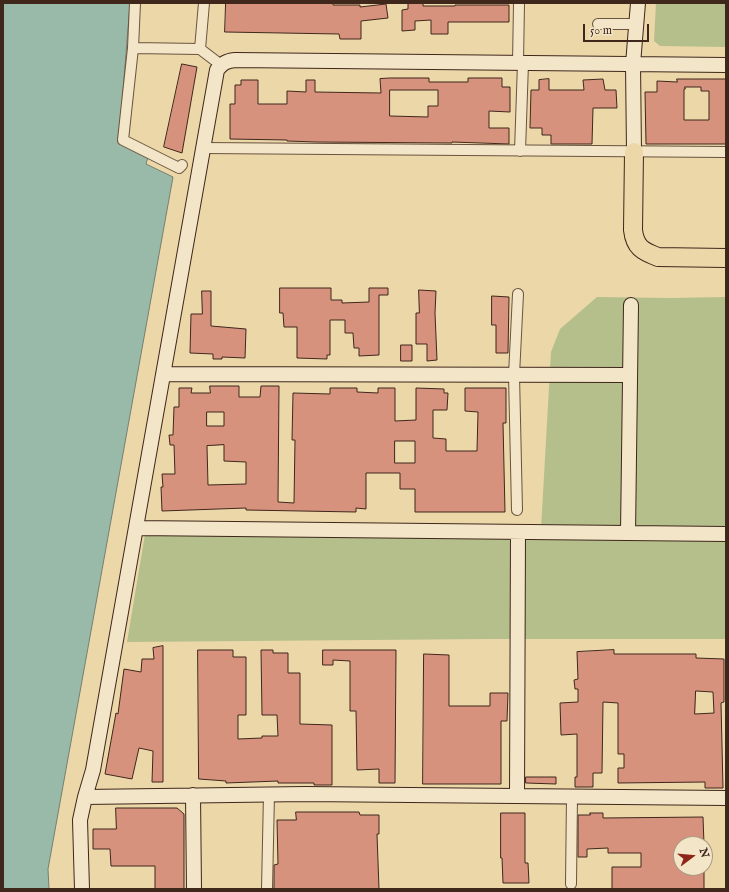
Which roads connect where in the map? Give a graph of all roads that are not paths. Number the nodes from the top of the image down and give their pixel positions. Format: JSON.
{"nodes":[{"id":1,"x":136,"y":3,"type":"edge"},
{"id":2,"x":204,"y":3,"type":"edge"},
{"id":3,"x":518,"y":3,"type":"edge"},
{"id":4,"x":638,"y":3,"type":"edge"},
{"id":5,"x":598,"y":24,"type":"dead end"},
{"id":6,"x":636,"y":24,"type":"junction"},
{"id":7,"x":133,"y":48,"type":"junction"},
{"id":8,"x":200,"y":49,"type":"junction"},
{"id":9,"x":520,"y":63,"type":"junction"},
{"id":10,"x":633,"y":64,"type":"junction"},
{"id":11,"x":221,"y":65,"type":"junction"},
{"id":12,"x":726,"y":65,"type":"edge"},
{"id":13,"x":203,"y":148,"type":"junction"},
{"id":14,"x":520,"y":151,"type":"junction"},
{"id":15,"x":634,"y":152,"type":"junction"},
{"id":16,"x":726,"y":152,"type":"edge"},
{"id":17,"x":182,"y":165,"type":"dead end"},
{"id":18,"x":726,"y":258,"type":"edge"},
{"id":19,"x":518,"y":294,"type":"dead end"},
{"id":20,"x":631,"y":305,"type":"dead end"},
{"id":21,"x":163,"y":374,"type":"junction"},
{"id":22,"x":514,"y":375,"type":"junction"},
{"id":23,"x":630,"y":375,"type":"junction"},
{"id":24,"x":517,"y":510,"type":"dead end"},
{"id":25,"x":136,"y":528,"type":"junction"},
{"id":26,"x":518,"y":532,"type":"junction"},
{"id":27,"x":628,"y":533,"type":"junction"},
{"id":28,"x":726,"y":534,"type":"edge"},
{"id":29,"x":269,"y":794,"type":"junction"},
{"id":30,"x":193,"y":795,"type":"junction"},
{"id":31,"x":517,"y":796,"type":"junction"},
{"id":32,"x":572,"y":796,"type":"junction"},
{"id":33,"x":85,"y":797,"type":"junction"},
{"id":34,"x":726,"y":798,"type":"edge"},
{"id":35,"x":571,"y":884,"type":"dead end"},
{"id":36,"x":82,"y":889,"type":"edge"},
{"id":37,"x":194,"y":889,"type":"edge"},
{"id":38,"x":267,"y":889,"type":"edge"}],
"edges":[{"from":1,"to":7,"type":"street"},
{"from":2,"to":8,"type":"street"},
{"from":3,"to":9,"type":"street"},
{"from":4,"to":6,"type":"street"},
{"from":5,"to":6,"type":"street"},
{"from":6,"to":10,"type":"street"},
{"from":7,"to":8,"type":"street"},
{"from":7,"to":17,"type":"street"},
{"from":8,"to":11,"type":"street"},
{"from":9,"to":10,"type":"street"},
{"from":9,"to":11,"type":"street"},
{"from":9,"to":14,"type":"street"},
{"from":10,"to":12,"type":"street"},
{"from":10,"to":15,"type":"street"},
{"from":11,"to":13,"type":"street"},
{"from":13,"to":14,"type":"street"},
{"from":13,"to":21,"type":"street"},
{"from":14,"to":15,"type":"street"},
{"from":15,"to":16,"type":"street"},
{"from":15,"to":18,"type":"highway"},
{"from":19,"to":22,"type":"street"},
{"from":20,"to":23,"type":"street"},
{"from":21,"to":22,"type":"street"},
{"from":21,"to":25,"type":"street"},
{"from":22,"to":23,"type":"street"},
{"from":22,"to":24,"type":"street"},
{"from":23,"to":27,"type":"street"},
{"from":25,"to":26,"type":"street"},
{"from":25,"to":33,"type":"street"},
{"from":26,"to":27,"type":"street"},
{"from":26,"to":31,"type":"street"},
{"from":27,"to":28,"type":"street"},
{"from":29,"to":30,"type":"street"},
{"from":29,"to":31,"type":"street"},
{"from":29,"to":38,"type":"street"},
{"from":30,"to":33,"type":"street"},
{"from":30,"to":37,"type":"street"},
{"from":31,"to":32,"type":"street"},
{"from":32,"to":34,"type":"street"},
{"from":32,"to":35,"type":"street"},
{"from":33,"to":36,"type":"street"}]}
